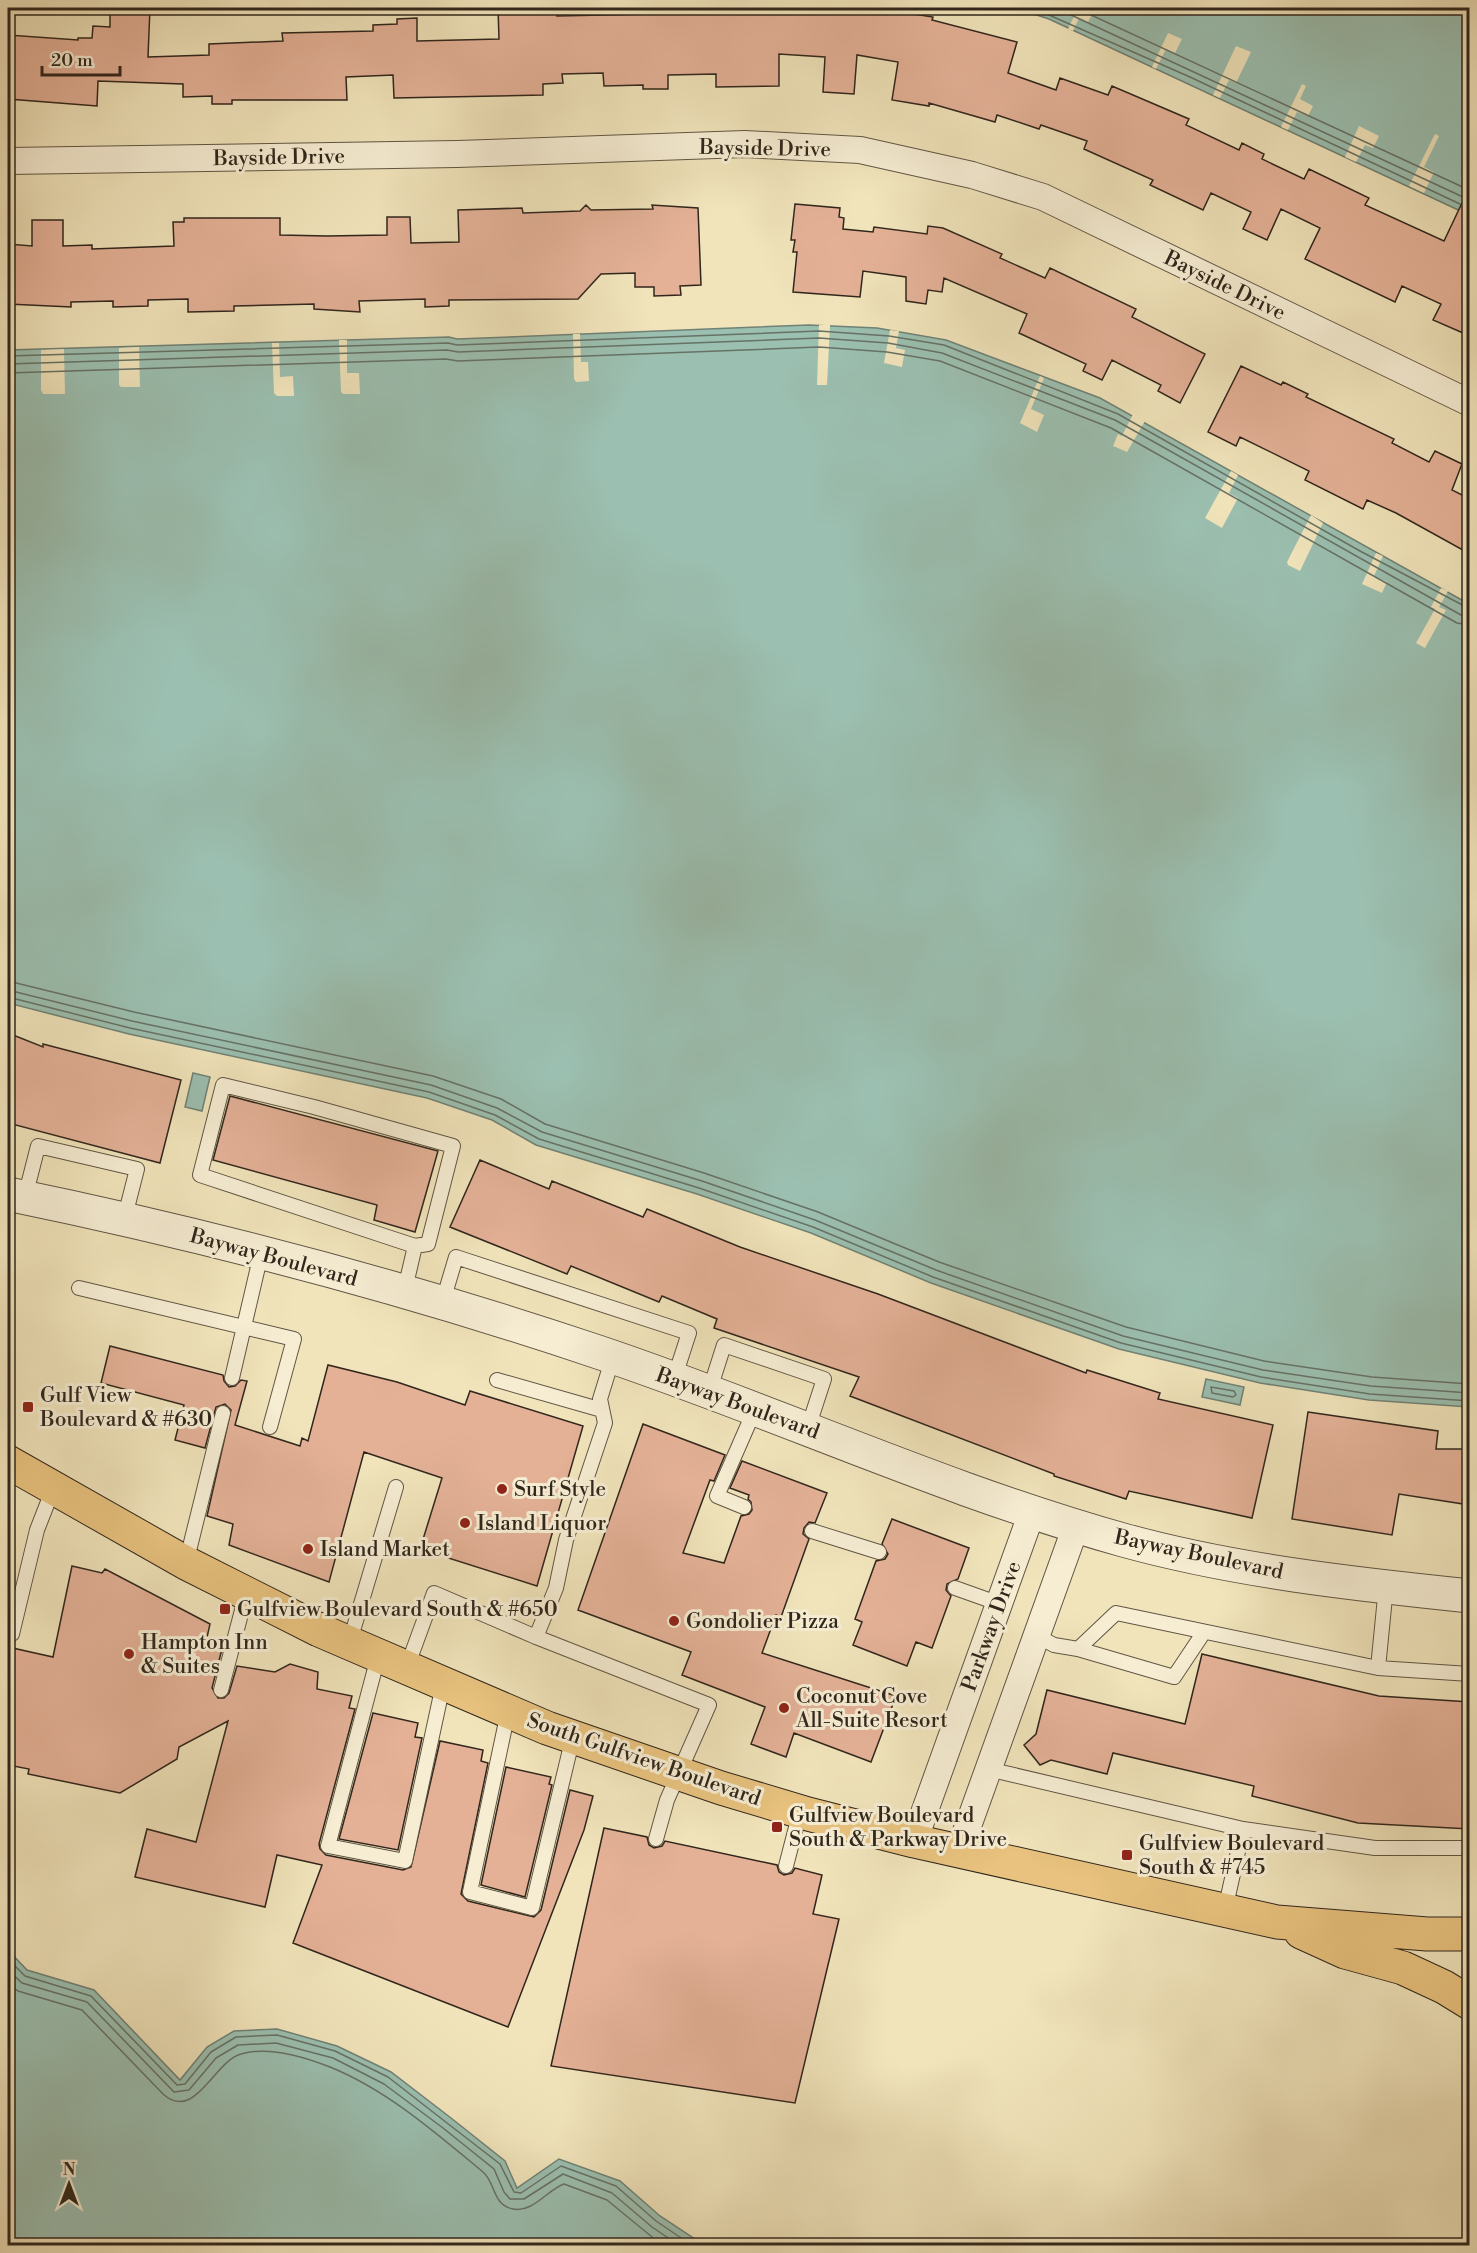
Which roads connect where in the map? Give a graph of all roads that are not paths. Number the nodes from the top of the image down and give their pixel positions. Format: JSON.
{"nodes":[{"id":1,"x":8,"y":161,"type":"edge"},
{"id":2,"x":1470,"y":403,"type":"edge"},
{"id":3,"x":16,"y":1196,"type":"edge"},
{"id":4,"x":124,"y":1220,"type":"junction"},
{"id":5,"x":415,"y":1246,"type":"junction"},
{"id":6,"x":261,"y":1254,"type":"junction"},
{"id":7,"x":79,"y":1288,"type":"dead end"},
{"id":8,"x":404,"y":1293,"type":"junction"},
{"id":9,"x":442,"y":1304,"type":"junction"},
{"id":10,"x":244,"y":1326,"type":"junction"},
{"id":11,"x":613,"y":1357,"type":"junction"},
{"id":12,"x":232,"y":1378,"type":"dead end"},
{"id":13,"x":674,"y":1379,"type":"junction"},
{"id":14,"x":497,"y":1380,"type":"dead end"},
{"id":15,"x":709,"y":1392,"type":"junction"},
{"id":16,"x":756,"y":1409,"type":"junction"},
{"id":17,"x":602,"y":1410,"type":"junction"},
{"id":18,"x":223,"y":1413,"type":"dead end"},
{"id":19,"x":270,"y":1427,"type":"dead end"},
{"id":20,"x":808,"y":1428,"type":"junction"},
{"id":21,"x":8,"y":1462,"type":"edge"},
{"id":22,"x":396,"y":1487,"type":"dead end"},
{"id":23,"x":53,"y":1489,"type":"junction"},
{"id":24,"x":744,"y":1507,"type":"dead end"},
{"id":25,"x":1032,"y":1512,"type":"junction"},
{"id":26,"x":1076,"y":1526,"type":"junction"},
{"id":27,"x":812,"y":1531,"type":"dead end"},
{"id":28,"x":879,"y":1552,"type":"dead end"},
{"id":29,"x":186,"y":1563,"type":"junction"},
{"id":30,"x":1386,"y":1587,"type":"junction"},
{"id":31,"x":955,"y":1588,"type":"dead end"},
{"id":32,"x":246,"y":1595,"type":"junction"},
{"id":33,"x":1470,"y":1596,"type":"edge"},
{"id":34,"x":1000,"y":1604,"type":"junction"},
{"id":35,"x":1204,"y":1632,"type":"junction"},
{"id":36,"x":8,"y":1633,"type":"edge"},
{"id":37,"x":1037,"y":1636,"type":"junction"},
{"id":38,"x":536,"y":1637,"type":"junction"},
{"id":39,"x":349,"y":1644,"type":"junction"},
{"id":40,"x":1078,"y":1649,"type":"junction"},
{"id":41,"x":392,"y":1663,"type":"junction"},
{"id":42,"x":1378,"y":1668,"type":"junction"},
{"id":43,"x":1470,"y":1674,"type":"edge"},
{"id":44,"x":443,"y":1685,"type":"junction"},
{"id":45,"x":221,"y":1690,"type":"dead end"},
{"id":46,"x":508,"y":1712,"type":"junction"},
{"id":47,"x":573,"y":1737,"type":"junction"},
{"id":48,"x":988,"y":1769,"type":"junction"},
{"id":49,"x":681,"y":1774,"type":"junction"},
{"id":50,"x":800,"y":1812,"type":"junction"},
{"id":51,"x":1243,"y":1829,"type":"junction"},
{"id":52,"x":656,"y":1839,"type":"dead end"},
{"id":53,"x":914,"y":1841,"type":"junction"},
{"id":54,"x":1470,"y":1848,"type":"edge"},
{"id":55,"x":959,"y":1851,"type":"junction"},
{"id":56,"x":786,"y":1866,"type":"dead end"},
{"id":57,"x":1225,"y":1910,"type":"junction"},
{"id":58,"x":1277,"y":1922,"type":"junction"},
{"id":59,"x":1470,"y":1934,"type":"edge"},
{"id":60,"x":1470,"y":2003,"type":"edge"}],
"edges":[{"from":1,"to":2,"type":"street","name":"Bayside Drive"},
{"from":3,"to":4,"type":"street","name":"Bayway Boulevard"},
{"from":3,"to":4,"type":"lane"},
{"from":4,"to":6,"type":"street","name":"Bayway Boulevard"},
{"from":5,"to":5,"type":"lane"},
{"from":5,"to":8,"type":"lane"},
{"from":6,"to":8,"type":"street","name":"Bayway Boulevard"},
{"from":6,"to":10,"type":"lane"},
{"from":7,"to":10,"type":"lane"},
{"from":8,"to":9,"type":"street","name":"Bayway Boulevard"},
{"from":9,"to":11,"type":"street","name":"Bayway Boulevard"},
{"from":9,"to":13,"type":"lane"},
{"from":10,"to":12,"type":"lane"},
{"from":10,"to":19,"type":"lane"},
{"from":11,"to":13,"type":"street","name":"Bayway Boulevard"},
{"from":11,"to":17,"type":"lane"},
{"from":13,"to":15,"type":"street","name":"Bayway Boulevard"},
{"from":14,"to":17,"type":"lane"},
{"from":15,"to":16,"type":"street","name":"Bayway Boulevard"},
{"from":15,"to":20,"type":"lane"},
{"from":16,"to":20,"type":"street","name":"Bayway Boulevard"},
{"from":16,"to":24,"type":"lane"},
{"from":17,"to":38,"type":"lane"},
{"from":18,"to":29,"type":"lane"},
{"from":20,"to":25,"type":"street","name":"Bayway Boulevard"},
{"from":21,"to":23,"type":"main road","name":"South Gulfview Boulevard"},
{"from":22,"to":39,"type":"lane"},
{"from":23,"to":29,"type":"main road","name":"South Gulfview Boulevard"},
{"from":23,"to":36,"type":"lane"},
{"from":25,"to":26,"type":"street","name":"Bayway Boulevard"},
{"from":25,"to":34,"type":"street","name":"Parkway Drive"},
{"from":26,"to":30,"type":"street","name":"Bayway Boulevard"},
{"from":26,"to":37,"type":"street"},
{"from":27,"to":28,"type":"lane"},
{"from":29,"to":32,"type":"main road","name":"South Gulfview Boulevard"},
{"from":30,"to":33,"type":"street","name":"Bayway Boulevard"},
{"from":30,"to":42,"type":"lane"},
{"from":31,"to":34,"type":"lane"},
{"from":32,"to":39,"type":"main road","name":"South Gulfview Boulevard"},
{"from":32,"to":45,"type":"lane"},
{"from":34,"to":53,"type":"street","name":"Parkway Drive"},
{"from":35,"to":40,"type":"lane"},
{"from":35,"to":40,"type":"lane"},
{"from":35,"to":42,"type":"lane"},
{"from":37,"to":40,"type":"lane"},
{"from":37,"to":48,"type":"street"},
{"from":38,"to":41,"type":"lane"},
{"from":38,"to":49,"type":"lane"},
{"from":39,"to":41,"type":"main road","name":"South Gulfview Boulevard"},
{"from":41,"to":44,"type":"main road","name":"South Gulfview Boulevard"},
{"from":41,"to":44,"type":"lane"},
{"from":42,"to":43,"type":"lane"},
{"from":44,"to":46,"type":"main road","name":"South Gulfview Boulevard"},
{"from":46,"to":47,"type":"main road","name":"South Gulfview Boulevard"},
{"from":46,"to":47,"type":"lane"},
{"from":47,"to":49,"type":"main road","name":"South Gulfview Boulevard"},
{"from":48,"to":51,"type":"lane"},
{"from":48,"to":55,"type":"street"},
{"from":49,"to":50,"type":"main road","name":"South Gulfview Boulevard"},
{"from":49,"to":52,"type":"lane"},
{"from":50,"to":53,"type":"main road","name":"South Gulfview Boulevard"},
{"from":50,"to":56,"type":"lane"},
{"from":51,"to":54,"type":"lane"},
{"from":51,"to":57,"type":"lane"},
{"from":53,"to":55,"type":"main road","name":"South Gulfview Boulevard"},
{"from":55,"to":57,"type":"main road","name":"South Gulfview Boulevard"},
{"from":57,"to":58,"type":"main road","name":"South Gulfview Boulevard"},
{"from":58,"to":59,"type":"main road","name":"South Gulfview Boulevard"},
{"from":58,"to":60,"type":"main road"}]}
